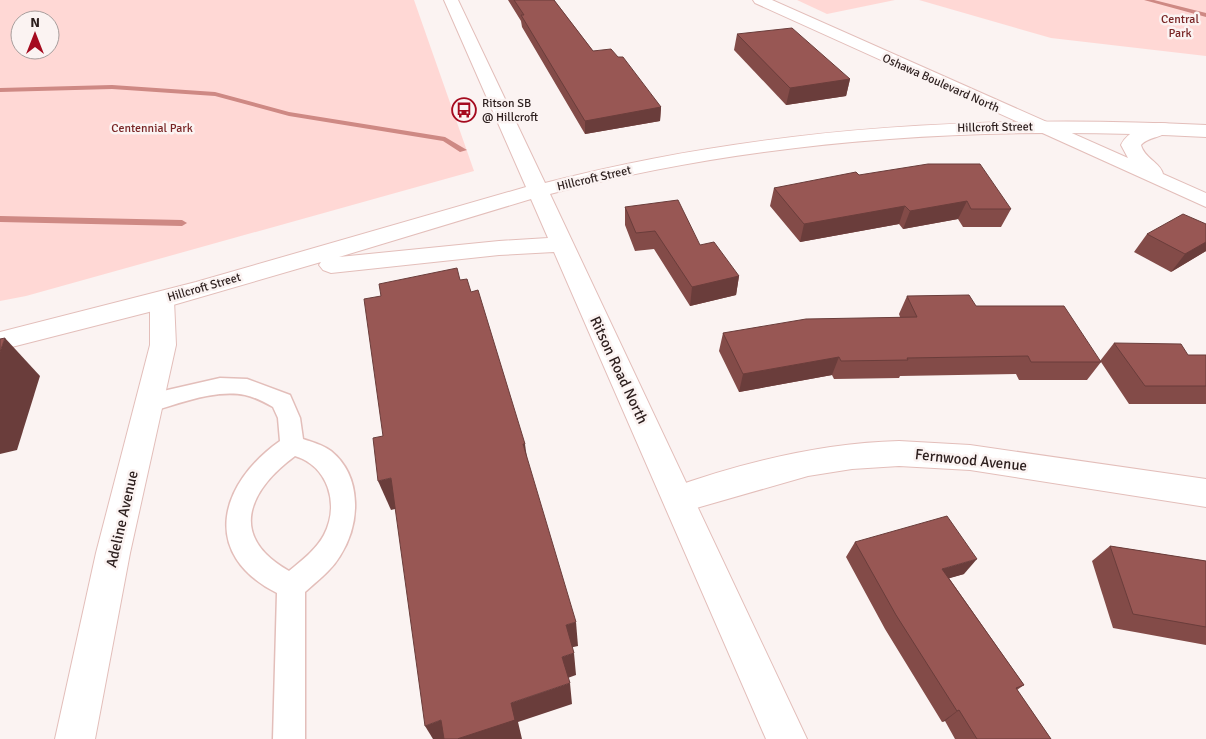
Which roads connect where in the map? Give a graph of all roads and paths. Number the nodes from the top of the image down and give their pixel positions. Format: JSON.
{"nodes":[{"id":1,"x":451,"y":0,"type":"edge"},
{"id":2,"x":760,"y":0,"type":"edge"},
{"id":3,"x":1037,"y":126,"type":"junction"},
{"id":4,"x":1162,"y":128,"type":"junction"},
{"id":5,"x":1206,"y":131,"type":"edge"},
{"id":6,"x":1167,"y":183,"type":"junction"},
{"id":7,"x":538,"y":192,"type":"junction"},
{"id":8,"x":1206,"y":201,"type":"edge"},
{"id":9,"x":561,"y":246,"type":"junction"},
{"id":10,"x":240,"y":277,"type":"junction"},
{"id":11,"x":162,"y":300,"type":"junction"},
{"id":12,"x":0,"y":340,"type":"edge"},
{"id":13,"x":150,"y":403,"type":"junction"},
{"id":14,"x":292,"y":445,"type":"junction"},
{"id":15,"x":1206,"y":493,"type":"edge"},
{"id":16,"x":679,"y":499,"type":"junction"},
{"id":17,"x":291,"y":586,"type":"junction"},
{"id":18,"x":75,"y":739,"type":"edge"},
{"id":19,"x":289,"y":739,"type":"edge"},
{"id":20,"x":787,"y":739,"type":"edge"}],
"edges":[{"from":1,"to":7,"type":"street","name":"Ritson Road North"},
{"from":2,"to":3,"type":"street","name":"Oshawa Boulevard North"},
{"from":3,"to":4,"type":"street","name":"Hillcroft Street"},
{"from":3,"to":6,"type":"street","name":"Oshawa Boulevard North"},
{"from":3,"to":7,"type":"street","name":"Hillcroft Street"},
{"from":4,"to":5,"type":"street","name":"Hillcroft Street"},
{"from":4,"to":6,"type":"street"},
{"from":6,"to":8,"type":"street","name":"Oshawa Boulevard North"},
{"from":7,"to":9,"type":"street","name":"Ritson Road North"},
{"from":7,"to":10,"type":"street","name":"Hillcroft Street"},
{"from":9,"to":10,"type":"street"},
{"from":9,"to":16,"type":"street","name":"Ritson Road North"},
{"from":10,"to":11,"type":"street","name":"Hillcroft Street"},
{"from":11,"to":12,"type":"street","name":"Hillcroft Street"},
{"from":11,"to":13,"type":"street","name":"Adeline Avenue"},
{"from":13,"to":14,"type":"lane"},
{"from":13,"to":18,"type":"street","name":"Adeline Avenue"},
{"from":14,"to":17,"type":"lane"},
{"from":14,"to":17,"type":"lane"},
{"from":15,"to":16,"type":"street","name":"Fernwood Avenue"},
{"from":16,"to":20,"type":"street","name":"Ritson Road North"},
{"from":17,"to":19,"type":"lane"}]}
